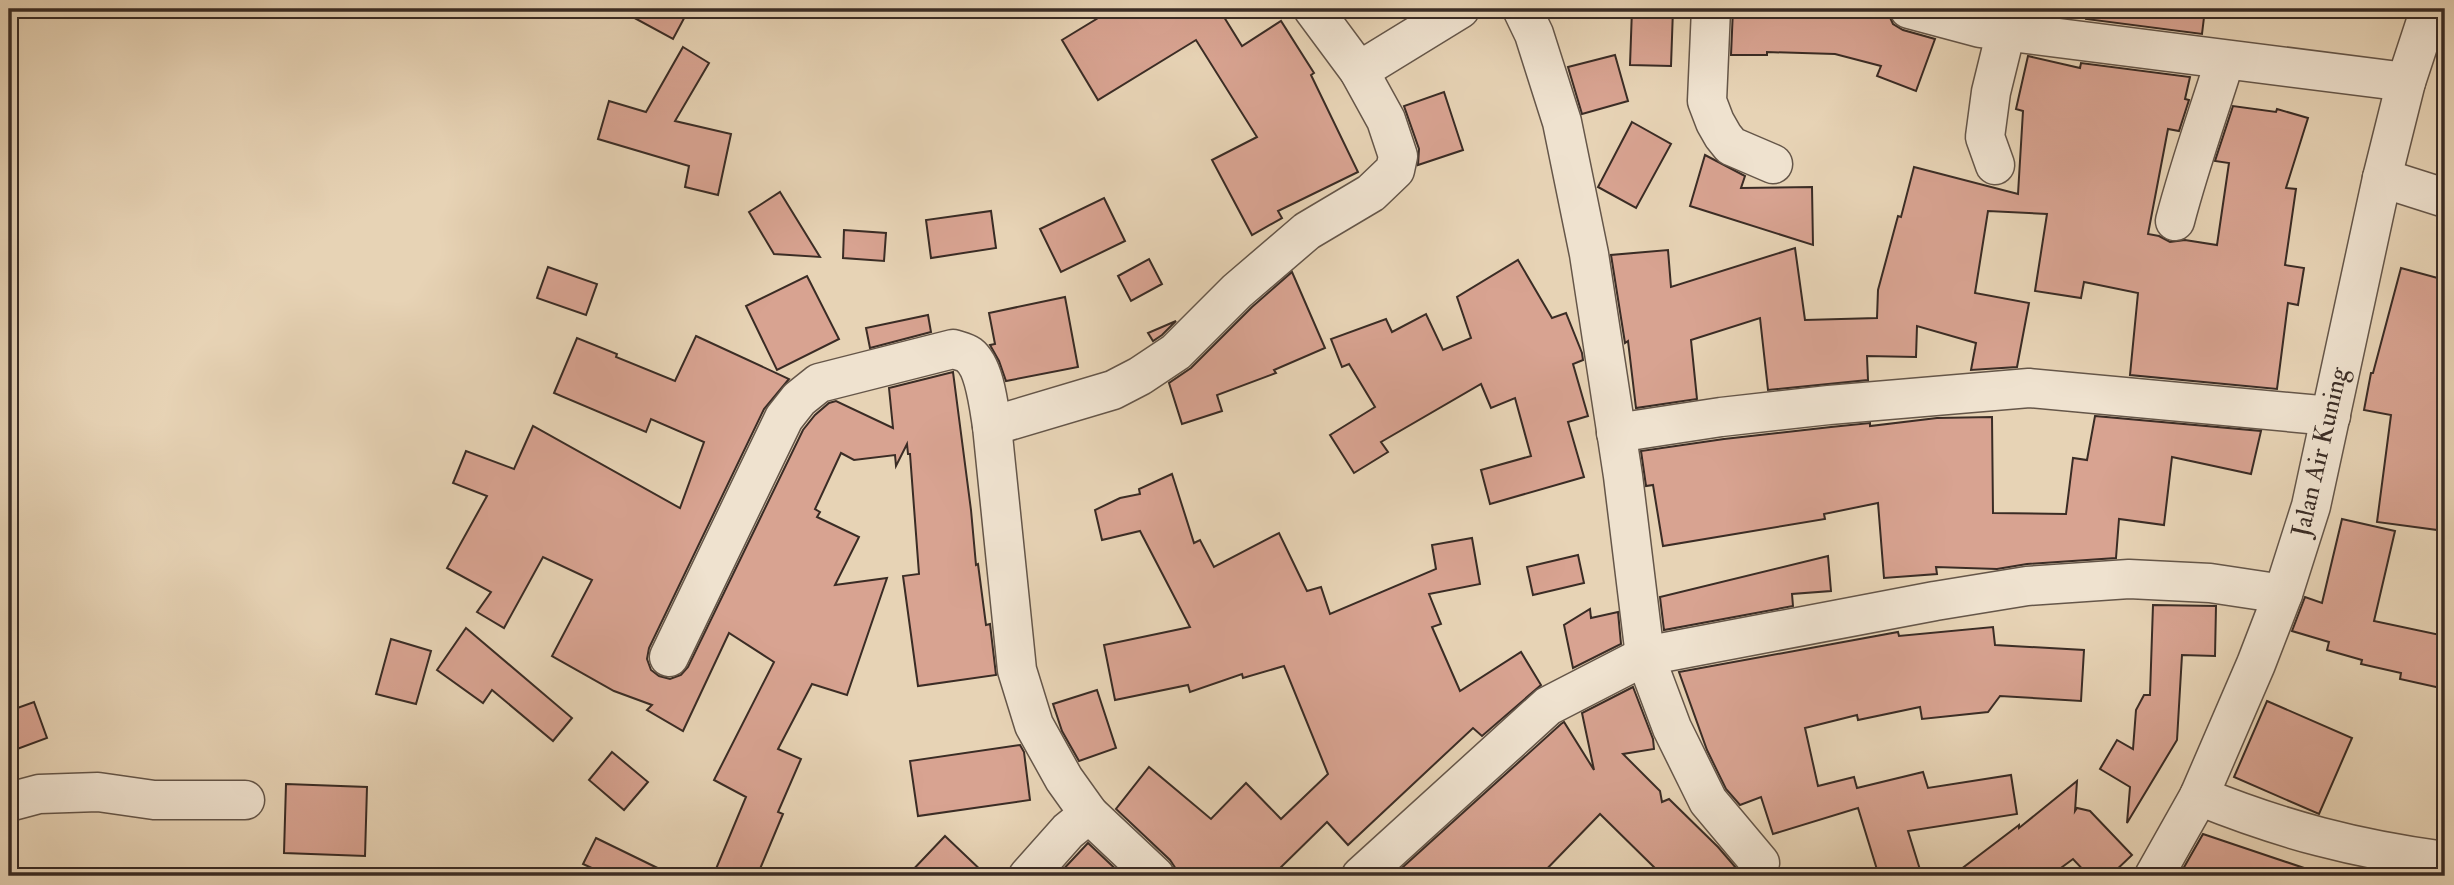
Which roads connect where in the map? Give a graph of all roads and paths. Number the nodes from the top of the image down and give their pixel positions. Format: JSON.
{"nodes":[{"id":1,"x":1313,"y":9,"type":"edge"},
{"id":2,"x":1460,"y":9,"type":"edge"},
{"id":3,"x":1522,"y":9,"type":"edge"},
{"id":4,"x":1711,"y":9,"type":"edge"},
{"id":5,"x":1909,"y":9,"type":"edge"},
{"id":6,"x":2430,"y":9,"type":"edge"},
{"id":7,"x":2053,"y":23,"type":"edge"},
{"id":8,"x":2006,"y":31,"type":"junction"},
{"id":9,"x":2225,"y":60,"type":"junction"},
{"id":10,"x":1359,"y":71,"type":"junction"},
{"id":11,"x":2406,"y":82,"type":"junction"},
{"id":12,"x":1773,"y":164,"type":"dead end"},
{"id":13,"x":1995,"y":165,"type":"dead end"},
{"id":14,"x":2382,"y":178,"type":"junction"},
{"id":15,"x":2445,"y":198,"type":"edge"},
{"id":16,"x":2175,"y":221,"type":"dead end"},
{"id":17,"x":2331,"y":416,"type":"junction"},
{"id":18,"x":992,"y":426,"type":"junction"},
{"id":19,"x":1616,"y":433,"type":"junction"},
{"id":20,"x":2283,"y":594,"type":"junction"},
{"id":21,"x":1645,"y":656,"type":"junction"},
{"id":22,"x":669,"y":657,"type":"dead end"},
{"id":23,"x":2199,"y":796,"type":"junction"},
{"id":24,"x":245,"y":800,"type":"dead end"},
{"id":25,"x":9,"y":802,"type":"edge"},
{"id":26,"x":1089,"y":814,"type":"junction"},
{"id":27,"x":2445,"y":861,"type":"edge"},
{"id":28,"x":1760,"y":863,"type":"dead end"},
{"id":29,"x":1028,"y":876,"type":"edge"},
{"id":30,"x":1155,"y":876,"type":"edge"},
{"id":31,"x":1361,"y":876,"type":"edge"},
{"id":32,"x":2154,"y":876,"type":"edge"}],
"edges":[{"from":1,"to":10,"type":"street"},
{"from":2,"to":10,"type":"street"},
{"from":3,"to":19,"type":"street"},
{"from":4,"to":12,"type":"street"},
{"from":5,"to":8,"type":"street"},
{"from":6,"to":11,"type":"street","name":"Jalan Air Kuning"},
{"from":7,"to":8,"type":"street"},
{"from":7,"to":9,"type":"street"},
{"from":8,"to":13,"type":"street"},
{"from":9,"to":11,"type":"street"},
{"from":9,"to":16,"type":"street"},
{"from":10,"to":18,"type":"street"},
{"from":11,"to":14,"type":"street","name":"Jalan Air Kuning"},
{"from":14,"to":15,"type":"street"},
{"from":14,"to":17,"type":"street","name":"Jalan Air Kuning"},
{"from":17,"to":19,"type":"street"},
{"from":17,"to":20,"type":"street","name":"Jalan Air Kuning"},
{"from":18,"to":22,"type":"street"},
{"from":18,"to":26,"type":"street"},
{"from":19,"to":21,"type":"street"},
{"from":20,"to":21,"type":"street"},
{"from":20,"to":23,"type":"street","name":"Jalan Air Kuning"},
{"from":21,"to":28,"type":"street"},
{"from":21,"to":31,"type":"street"},
{"from":23,"to":27,"type":"street"},
{"from":23,"to":32,"type":"street","name":"Jalan Air Kuning"},
{"from":24,"to":25,"type":"street"},
{"from":26,"to":29,"type":"street"},
{"from":26,"to":30,"type":"street"}]}
